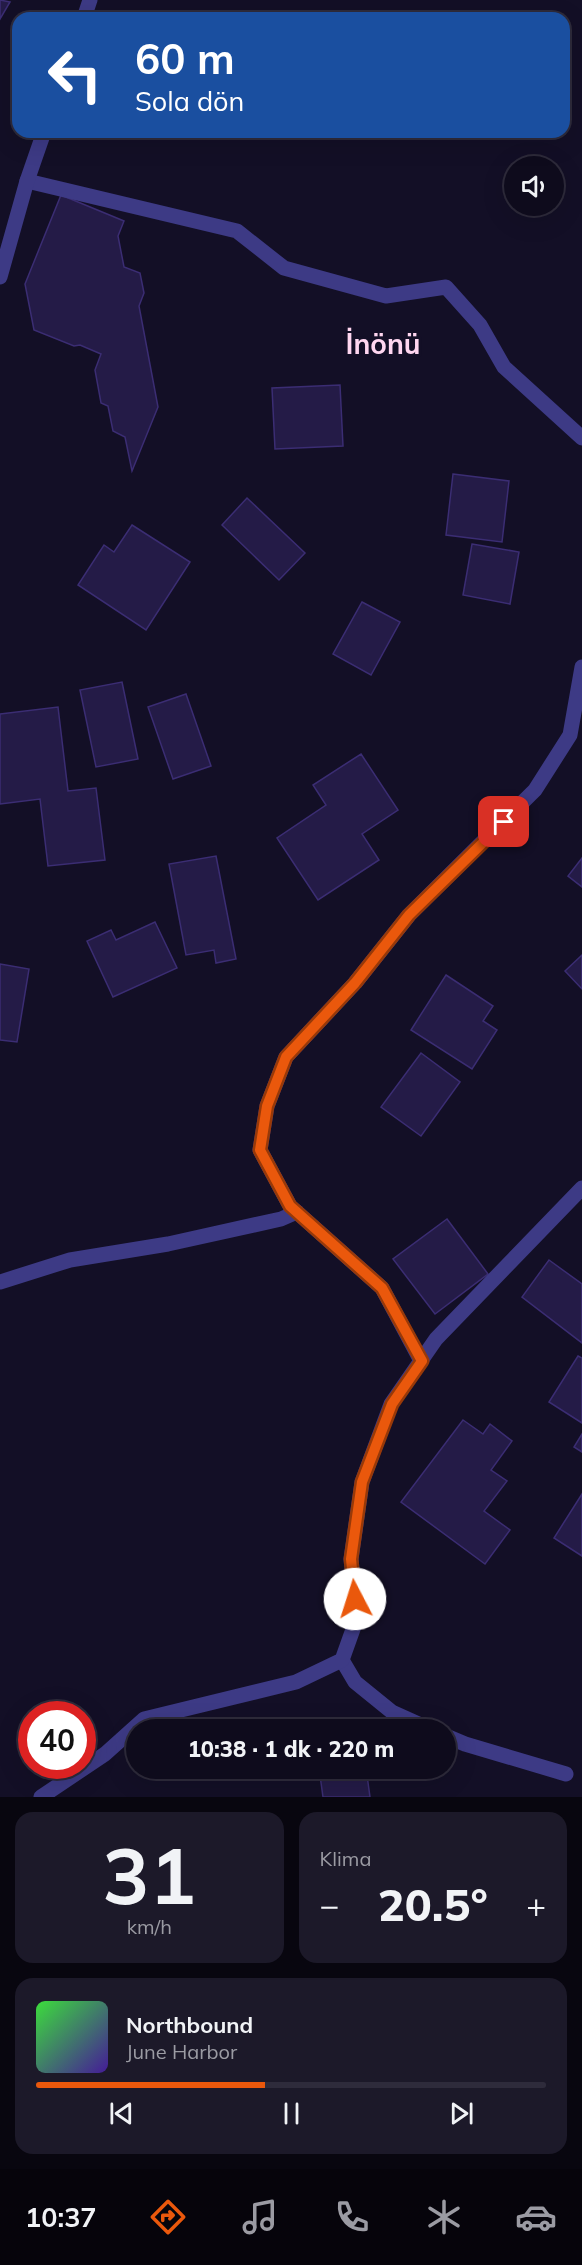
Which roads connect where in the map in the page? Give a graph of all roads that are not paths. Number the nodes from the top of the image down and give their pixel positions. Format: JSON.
{"nodes":[{"id":1,"x":42,"y":138,"type":"edge"},
{"id":2,"x":27,"y":181,"type":"junction"},
{"id":3,"x":0,"y":277,"type":"edge"},
{"id":4,"x":582,"y":438,"type":"edge"},
{"id":5,"x":582,"y":667,"type":"edge"},
{"id":6,"x":582,"y":1188,"type":"edge"},
{"id":7,"x":297,"y":1212,"type":"junction"},
{"id":8,"x":0,"y":1282,"type":"edge"},
{"id":9,"x":422,"y":1361,"type":"junction"},
{"id":10,"x":342,"y":1660,"type":"junction"},
{"id":11,"x":408,"y":1719,"type":"edge"},
{"id":12,"x":456,"y":1740,"type":"edge"},
{"id":13,"x":566,"y":1774,"type":"dead end"},
{"id":14,"x":41,"y":1797,"type":"edge"}],
"edges":[{"from":1,"to":2,"type":"street"},
{"from":2,"to":3,"type":"street"},
{"from":2,"to":4,"type":"street"},
{"from":5,"to":7,"type":"street"},
{"from":6,"to":9,"type":"street"},
{"from":7,"to":8,"type":"street"},
{"from":7,"to":9,"type":"street"},
{"from":9,"to":10,"type":"street"},
{"from":10,"to":11,"type":"street"},
{"from":10,"to":14,"type":"street"},
{"from":12,"to":13,"type":"street"}]}
